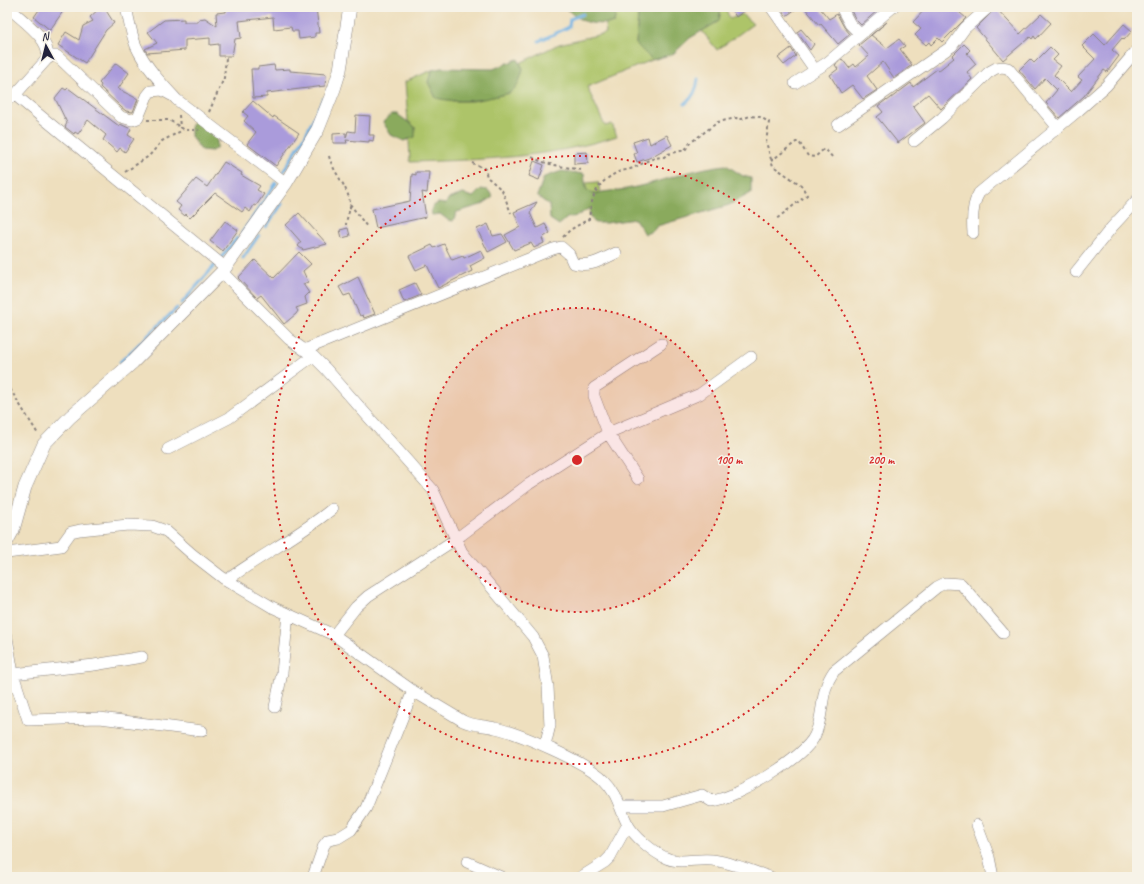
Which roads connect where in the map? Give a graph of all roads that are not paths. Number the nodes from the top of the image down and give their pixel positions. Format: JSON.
{"nodes":[{"id":1,"x":8,"y":7,"type":"edge"},
{"id":2,"x":126,"y":7,"type":"edge"},
{"id":3,"x":350,"y":7,"type":"edge"},
{"id":4,"x":771,"y":7,"type":"edge"},
{"id":5,"x":841,"y":7,"type":"edge"},
{"id":6,"x":893,"y":7,"type":"edge"},
{"id":7,"x":989,"y":7,"type":"edge"},
{"id":8,"x":860,"y":34,"type":"junction"},
{"id":9,"x":1137,"y":50,"type":"edge"},
{"id":10,"x":47,"y":59,"type":"junction"},
{"id":11,"x":815,"y":70,"type":"junction"},
{"id":12,"x":795,"y":83,"type":"dead end"},
{"id":13,"x":172,"y":95,"type":"junction"},
{"id":14,"x":11,"y":98,"type":"edge"},
{"id":15,"x":838,"y":126,"type":"dead end"},
{"id":16,"x":1058,"y":128,"type":"junction"},
{"id":17,"x":914,"y":141,"type":"dead end"},
{"id":18,"x":286,"y":183,"type":"junction"},
{"id":19,"x":1137,"y":200,"type":"edge"},
{"id":20,"x":973,"y":233,"type":"dead end"},
{"id":21,"x":616,"y":253,"type":"dead end"},
{"id":22,"x":224,"y":270,"type":"junction"},
{"id":23,"x":1076,"y":272,"type":"dead end"},
{"id":24,"x":661,"y":344,"type":"dead end"},
{"id":25,"x":308,"y":353,"type":"junction"},
{"id":26,"x":751,"y":357,"type":"dead end"},
{"id":27,"x":608,"y":433,"type":"junction"},
{"id":28,"x":168,"y":449,"type":"dead end"},
{"id":29,"x":638,"y":479,"type":"dead end"},
{"id":30,"x":332,"y":509,"type":"dead end"},
{"id":31,"x":456,"y":539,"type":"junction"},
{"id":32,"x":7,"y":541,"type":"edge"},
{"id":33,"x":7,"y":553,"type":"edge"},
{"id":34,"x":227,"y":580,"type":"junction"},
{"id":35,"x":288,"y":614,"type":"junction"},
{"id":36,"x":1003,"y":633,"type":"dead end"},
{"id":37,"x":334,"y":635,"type":"junction"},
{"id":38,"x":7,"y":638,"type":"edge"},
{"id":39,"x":142,"y":657,"type":"dead end"},
{"id":40,"x":13,"y":674,"type":"junction"},
{"id":41,"x":413,"y":691,"type":"junction"},
{"id":42,"x":275,"y":707,"type":"dead end"},
{"id":43,"x":202,"y":731,"type":"dead end"},
{"id":44,"x":545,"y":746,"type":"junction"},
{"id":45,"x":621,"y":806,"type":"junction"},
{"id":46,"x":628,"y":824,"type":"junction"},
{"id":47,"x":977,"y":825,"type":"dead end"},
{"id":48,"x":467,"y":862,"type":"dead end"},
{"id":49,"x":313,"y":877,"type":"edge"},
{"id":50,"x":501,"y":877,"type":"edge"},
{"id":51,"x":581,"y":877,"type":"edge"},
{"id":52,"x":770,"y":877,"type":"edge"},
{"id":53,"x":993,"y":877,"type":"edge"}],
"edges":[{"from":1,"to":10,"type":"street"},
{"from":2,"to":13,"type":"street"},
{"from":3,"to":18,"type":"street"},
{"from":4,"to":11,"type":"street"},
{"from":5,"to":8,"type":"street"},
{"from":6,"to":8,"type":"street"},
{"from":7,"to":15,"type":"street"},
{"from":8,"to":11,"type":"street"},
{"from":9,"to":16,"type":"street"},
{"from":10,"to":13,"type":"street"},
{"from":10,"to":14,"type":"street"},
{"from":11,"to":12,"type":"street"},
{"from":13,"to":18,"type":"street"},
{"from":14,"to":22,"type":"street"},
{"from":16,"to":17,"type":"street"},
{"from":16,"to":20,"type":"street"},
{"from":18,"to":22,"type":"street"},
{"from":19,"to":23,"type":"street"},
{"from":21,"to":25,"type":"street"},
{"from":22,"to":25,"type":"street"},
{"from":22,"to":32,"type":"street"},
{"from":24,"to":27,"type":"street"},
{"from":25,"to":28,"type":"street"},
{"from":25,"to":31,"type":"street"},
{"from":26,"to":27,"type":"street"},
{"from":27,"to":29,"type":"street"},
{"from":27,"to":31,"type":"street"},
{"from":30,"to":34,"type":"street"},
{"from":31,"to":37,"type":"street"},
{"from":31,"to":44,"type":"street"},
{"from":33,"to":34,"type":"street"},
{"from":34,"to":35,"type":"street"},
{"from":35,"to":37,"type":"street"},
{"from":35,"to":42,"type":"street"},
{"from":36,"to":45,"type":"street"},
{"from":37,"to":41,"type":"street"},
{"from":38,"to":40,"type":"street"},
{"from":39,"to":40,"type":"street"},
{"from":40,"to":43,"type":"street"},
{"from":41,"to":44,"type":"street"},
{"from":41,"to":49,"type":"street"},
{"from":44,"to":45,"type":"street"},
{"from":45,"to":46,"type":"street"},
{"from":46,"to":51,"type":"street"},
{"from":46,"to":52,"type":"street"},
{"from":47,"to":53,"type":"street"},
{"from":48,"to":50,"type":"street"}]}
